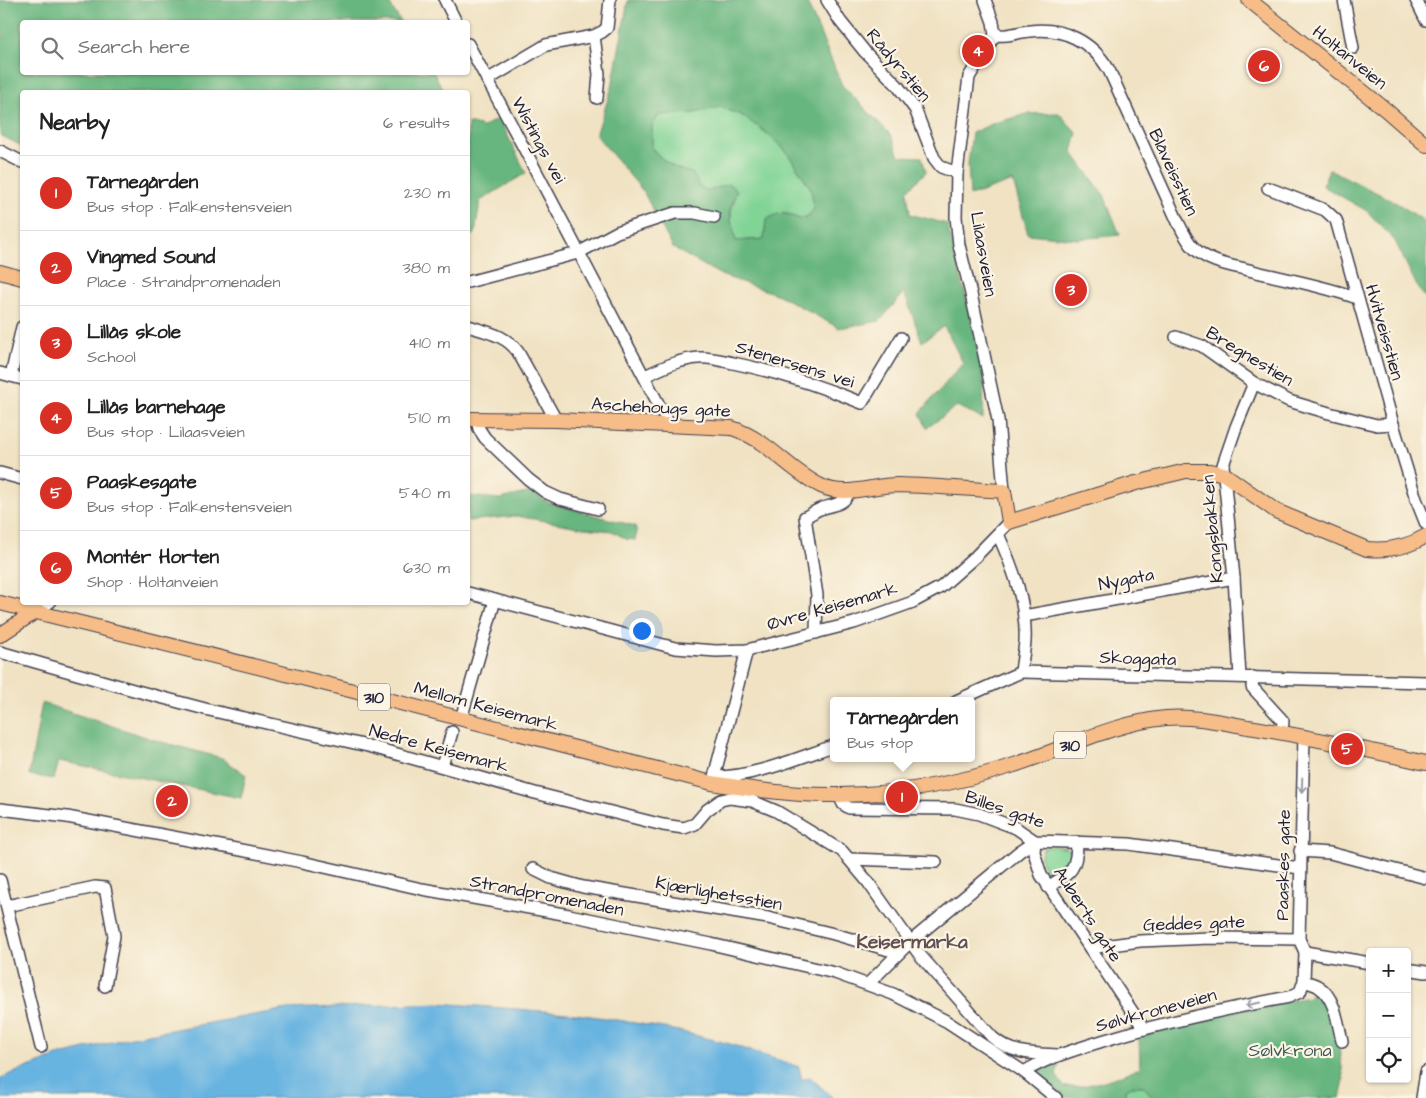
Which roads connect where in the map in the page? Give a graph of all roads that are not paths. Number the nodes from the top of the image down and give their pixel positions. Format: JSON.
{"nodes":[{"id":1,"x":445,"y":0,"type":"edge"},
{"id":2,"x":610,"y":0,"type":"edge"},
{"id":3,"x":827,"y":0,"type":"edge"},
{"id":4,"x":985,"y":0,"type":"edge"},
{"id":5,"x":1249,"y":0,"type":"edge"},
{"id":6,"x":1344,"y":0,"type":"edge"},
{"id":7,"x":1416,"y":0,"type":"edge"},
{"id":8,"x":455,"y":20,"type":"edge"},
{"id":9,"x":1426,"y":20,"type":"edge"},
{"id":10,"x":995,"y":35,"type":"junction"},
{"id":11,"x":594,"y":36,"type":"junction"},
{"id":12,"x":470,"y":48,"type":"edge"},
{"id":13,"x":1353,"y":48,"type":"dead end"},
{"id":14,"x":487,"y":80,"type":"junction"},
{"id":15,"x":597,"y":98,"type":"dead end"},
{"id":16,"x":1426,"y":145,"type":"edge"},
{"id":17,"x":0,"y":151,"type":"edge"},
{"id":18,"x":20,"y":161,"type":"edge"},
{"id":19,"x":957,"y":172,"type":"junction"},
{"id":20,"x":1268,"y":188,"type":"dead end"},
{"id":21,"x":714,"y":217,"type":"dead end"},
{"id":22,"x":578,"y":253,"type":"junction"},
{"id":23,"x":0,"y":272,"type":"edge"},
{"id":24,"x":20,"y":277,"type":"edge"},
{"id":25,"x":470,"y":281,"type":"edge"},
{"id":26,"x":1357,"y":298,"type":"junction"},
{"id":27,"x":470,"y":327,"type":"edge"},
{"id":28,"x":20,"y":335,"type":"edge"},
{"id":29,"x":1176,"y":337,"type":"dead end"},
{"id":30,"x":901,"y":338,"type":"dead end"},
{"id":31,"x":11,"y":376,"type":"edge"},
{"id":32,"x":645,"y":376,"type":"junction"},
{"id":33,"x":1254,"y":383,"type":"junction"},
{"id":34,"x":472,"y":420,"type":"edge"},
{"id":35,"x":556,"y":420,"type":"junction"},
{"id":36,"x":1393,"y":424,"type":"junction"},
{"id":37,"x":670,"y":426,"type":"junction"},
{"id":38,"x":0,"y":473,"type":"edge"},
{"id":39,"x":1224,"y":474,"type":"junction"},
{"id":40,"x":20,"y":478,"type":"edge"},
{"id":41,"x":849,"y":491,"type":"junction"},
{"id":42,"x":1004,"y":491,"type":"junction"},
{"id":43,"x":598,"y":508,"type":"dead end"},
{"id":44,"x":1009,"y":522,"type":"junction"},
{"id":45,"x":1426,"y":524,"type":"edge"},
{"id":46,"x":998,"y":534,"type":"junction"},
{"id":47,"x":1426,"y":536,"type":"edge"},
{"id":48,"x":1234,"y":578,"type":"junction"},
{"id":49,"x":470,"y":594,"type":"edge"},
{"id":50,"x":495,"y":600,"type":"junction"},
{"id":51,"x":0,"y":604,"type":"edge"},
{"id":52,"x":46,"y":605,"type":"edge"},
{"id":53,"x":35,"y":612,"type":"junction"},
{"id":54,"x":1024,"y":616,"type":"junction"},
{"id":55,"x":816,"y":633,"type":"junction"},
{"id":56,"x":0,"y":635,"type":"edge"},
{"id":57,"x":748,"y":650,"type":"junction"},
{"id":58,"x":0,"y":652,"type":"edge"},
{"id":59,"x":1021,"y":672,"type":"junction"},
{"id":60,"x":1240,"y":677,"type":"junction"},
{"id":61,"x":1253,"y":677,"type":"junction"},
{"id":62,"x":1426,"y":682,"type":"edge"},
{"id":63,"x":965,"y":697,"type":"edge"},
{"id":64,"x":461,"y":719,"type":"junction"},
{"id":65,"x":452,"y":732,"type":"dead end"},
{"id":66,"x":1282,"y":732,"type":"junction"},
{"id":67,"x":1304,"y":736,"type":"junction"},
{"id":68,"x":830,"y":747,"type":"edge"},
{"id":69,"x":1426,"y":763,"type":"edge"},
{"id":70,"x":442,"y":766,"type":"junction"},
{"id":71,"x":713,"y":780,"type":"junction"},
{"id":72,"x":838,"y":795,"type":"junction"},
{"id":73,"x":0,"y":809,"type":"edge"},
{"id":74,"x":1035,"y":841,"type":"junction"},
{"id":75,"x":1077,"y":842,"type":"junction"},
{"id":76,"x":1300,"y":851,"type":"junction"},
{"id":77,"x":849,"y":859,"type":"junction"},
{"id":78,"x":936,"y":862,"type":"dead end"},
{"id":79,"x":1300,"y":868,"type":"junction"},
{"id":80,"x":533,"y":869,"type":"dead end"},
{"id":81,"x":1426,"y":878,"type":"edge"},
{"id":82,"x":0,"y":880,"type":"edge"},
{"id":83,"x":1048,"y":887,"type":"junction"},
{"id":84,"x":7,"y":906,"type":"junction"},
{"id":85,"x":1299,"y":939,"type":"junction"},
{"id":86,"x":910,"y":942,"type":"junction"},
{"id":87,"x":1090,"y":948,"type":"junction"},
{"id":88,"x":1305,"y":952,"type":"junction"},
{"id":89,"x":899,"y":953,"type":"junction"},
{"id":90,"x":1366,"y":962,"type":"edge"},
{"id":91,"x":1411,"y":970,"type":"edge"},
{"id":92,"x":1426,"y":972,"type":"edge"},
{"id":93,"x":868,"y":984,"type":"junction"},
{"id":94,"x":105,"y":986,"type":"dead end"},
{"id":95,"x":1302,"y":986,"type":"junction"},
{"id":96,"x":1144,"y":1028,"type":"junction"},
{"id":97,"x":1342,"y":1041,"type":"dead end"},
{"id":98,"x":41,"y":1047,"type":"dead end"},
{"id":99,"x":1056,"y":1055,"type":"junction"},
{"id":100,"x":1024,"y":1072,"type":"junction"},
{"id":101,"x":1426,"y":1072,"type":"edge"},
{"id":102,"x":1056,"y":1098,"type":"edge"},
{"id":103,"x":1422,"y":1098,"type":"edge"}],
"edges":[{"from":1,"to":8,"type":"street"},
{"from":2,"to":11,"type":"street"},
{"from":3,"to":19,"type":"street","name":"Rådyrstien"},
{"from":4,"to":10,"type":"street"},
{"from":5,"to":16,"type":"main road","name":"Holtanveien"},
{"from":6,"to":13,"type":"street"},
{"from":7,"to":9,"type":"street"},
{"from":10,"to":19,"type":"street","name":"Lilaasveien"},
{"from":10,"to":26,"type":"street","name":"Blåveisstien"},
{"from":11,"to":14,"type":"street"},
{"from":11,"to":15,"type":"street"},
{"from":12,"to":14,"type":"street","name":"Wistings vei"},
{"from":14,"to":22,"type":"street","name":"Wistings vei"},
{"from":17,"to":18,"type":"street"},
{"from":19,"to":42,"type":"street","name":"Lilaasveien"},
{"from":20,"to":26,"type":"street","name":"Hvitveisstien"},
{"from":21,"to":22,"type":"street"},
{"from":22,"to":25,"type":"street"},
{"from":22,"to":32,"type":"street","name":"Wistings vei"},
{"from":23,"to":24,"type":"main road"},
{"from":26,"to":36,"type":"street","name":"Hvitveisstien"},
{"from":27,"to":35,"type":"street"},
{"from":28,"to":31,"type":"street"},
{"from":29,"to":33,"type":"street","name":"Bregnestien"},
{"from":30,"to":32,"type":"street","name":"Stenersens vei"},
{"from":32,"to":37,"type":"street","name":"Wistings vei"},
{"from":33,"to":36,"type":"street","name":"Bregnestien"},
{"from":33,"to":39,"type":"street","name":"Kongsbakken"},
{"from":34,"to":35,"type":"main road","name":"Aschehougs gate"},
{"from":34,"to":43,"type":"street","name":"Aschehougs gate"},
{"from":35,"to":37,"type":"main road","name":"Aschehougs gate"},
{"from":36,"to":45,"type":"street","name":"Hvitveisstien"},
{"from":37,"to":41,"type":"main road","name":"Aschehougs gate"},
{"from":38,"to":40,"type":"street"},
{"from":39,"to":44,"type":"main road"},
{"from":39,"to":47,"type":"main road"},
{"from":39,"to":48,"type":"street","name":"Kongsbakken"},
{"from":41,"to":42,"type":"main road","name":"Aschehougs gate"},
{"from":41,"to":55,"type":"street"},
{"from":42,"to":44,"type":"main road","name":"Lilaasveien"},
{"from":44,"to":46,"type":"street","name":"Øvre Keisemark"},
{"from":46,"to":54,"type":"street"},
{"from":46,"to":55,"type":"street","name":"Øvre Keisemark"},
{"from":48,"to":54,"type":"street","name":"Nygata"},
{"from":48,"to":60,"type":"street","name":"Kongsbakken"},
{"from":49,"to":50,"type":"street","name":"Øvre Keisemark"},
{"from":50,"to":57,"type":"street","name":"Øvre Keisemark"},
{"from":50,"to":64,"type":"street"},
{"from":51,"to":53,"type":"main road","number":"310"},
{"from":52,"to":53,"type":"street"},
{"from":53,"to":56,"type":"main road"},
{"from":53,"to":64,"type":"main road","name":"Mellom Keisemark","number":"310"},
{"from":54,"to":59,"type":"street"},
{"from":55,"to":57,"type":"street","name":"Øvre Keisemark"},
{"from":57,"to":71,"type":"street"},
{"from":58,"to":70,"type":"street","name":"Nedre Keisemark"},
{"from":59,"to":60,"type":"street","name":"Skoggata"},
{"from":59,"to":63,"type":"street"},
{"from":60,"to":61,"type":"street","name":"Skoggata"},
{"from":61,"to":62,"type":"street","name":"Skoggata"},
{"from":61,"to":66,"type":"street"},
{"from":64,"to":71,"type":"main road","name":"Mellom Keisemark","number":"310"},
{"from":65,"to":70,"type":"street"},
{"from":66,"to":67,"type":"main road","number":"310"},
{"from":66,"to":72,"type":"main road","number":"310"},
{"from":67,"to":69,"type":"main road","number":"310"},
{"from":67,"to":76,"type":"street","name":"Paaskes gate","one_way":true},
{"from":68,"to":71,"type":"street","name":"Mellom Keisemark"},
{"from":70,"to":77,"type":"street","name":"Nedre Keisemark"},
{"from":71,"to":72,"type":"main road","number":"310"},
{"from":72,"to":74,"type":"street","name":"Billes gate"},
{"from":73,"to":93,"type":"street","name":"Strandpromenaden"},
{"from":74,"to":75,"type":"street","name":"Billes gate"},
{"from":74,"to":83,"type":"street","name":"Auberts gate"},
{"from":74,"to":86,"type":"street"},
{"from":75,"to":79,"type":"street","name":"Billes gate"},
{"from":75,"to":83,"type":"street"},
{"from":76,"to":79,"type":"street","name":"Paaskes gate"},
{"from":76,"to":81,"type":"street"},
{"from":77,"to":78,"type":"street"},
{"from":77,"to":86,"type":"street","name":"Nedre Keisemark"},
{"from":79,"to":85,"type":"street","name":"Paaskes gate"},
{"from":80,"to":89,"type":"street","name":"Kjærlighetsstien"},
{"from":82,"to":84,"type":"street"},
{"from":83,"to":87,"type":"street","name":"Auberts gate"},
{"from":84,"to":94,"type":"street"},
{"from":84,"to":98,"type":"street"},
{"from":85,"to":87,"type":"street","name":"Geddes gate"},
{"from":85,"to":88,"type":"street","name":"Paaskes gate"},
{"from":86,"to":89,"type":"street"},
{"from":86,"to":99,"type":"street","name":"Nedre Keisemark"},
{"from":87,"to":96,"type":"street","name":"Auberts gate"},
{"from":88,"to":90,"type":"street"},
{"from":88,"to":95,"type":"street","name":"Paaskes gate"},
{"from":89,"to":93,"type":"street"},
{"from":91,"to":92,"type":"street"},
{"from":93,"to":100,"type":"street","name":"Strandpromenaden"},
{"from":95,"to":96,"type":"street","name":"Sølvkroneveien","one_way":true},
{"from":95,"to":97,"type":"street"},
{"from":96,"to":99,"type":"street","name":"Sølvkroneveien"},
{"from":99,"to":100,"type":"street","name":"Sølvkroneveien"},
{"from":100,"to":102,"type":"street","name":"Strandpromenaden"},
{"from":101,"to":103,"type":"street"}]}
